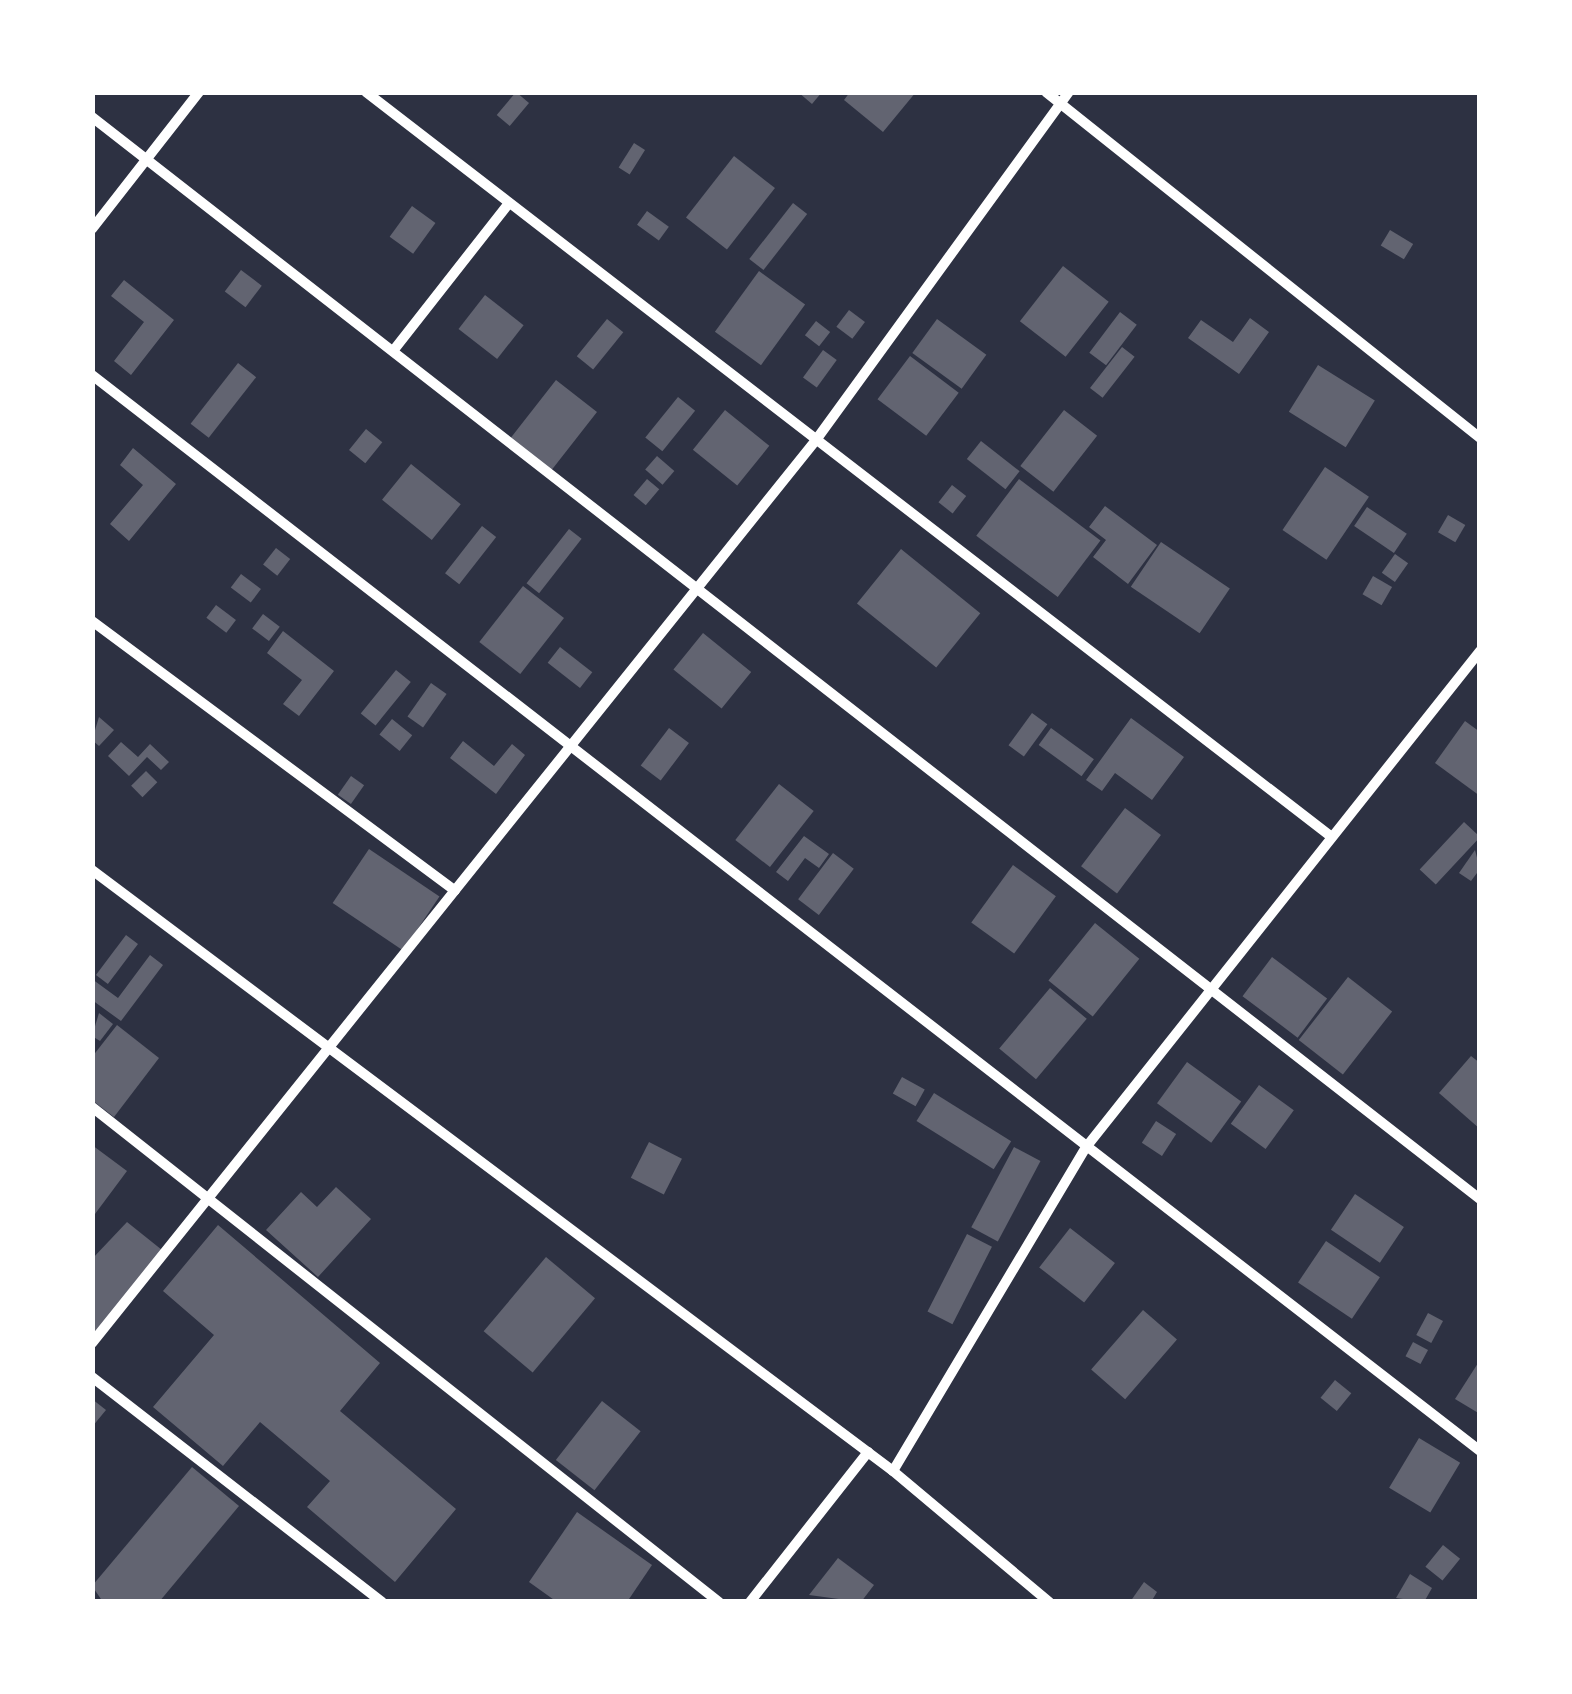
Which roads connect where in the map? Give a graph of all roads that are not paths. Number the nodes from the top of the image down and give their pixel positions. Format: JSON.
{"nodes":[{"id":1,"x":199,"y":92,"type":"edge"},
{"id":2,"x":366,"y":92,"type":"edge"},
{"id":3,"x":1046,"y":92,"type":"edge"},
{"id":4,"x":1069,"y":92,"type":"edge"},
{"id":5,"x":1060,"y":104,"type":"junction"},
{"id":6,"x":92,"y":118,"type":"edge"},
{"id":7,"x":146,"y":160,"type":"junction"},
{"id":8,"x":509,"y":203,"type":"junction"},
{"id":9,"x":92,"y":229,"type":"edge"},
{"id":10,"x":393,"y":351,"type":"junction"},
{"id":11,"x":92,"y":375,"type":"edge"},
{"id":12,"x":1480,"y":438,"type":"edge"},
{"id":13,"x":816,"y":440,"type":"junction"},
{"id":14,"x":697,"y":588,"type":"junction"},
{"id":15,"x":92,"y":621,"type":"edge"},
{"id":16,"x":1480,"y":651,"type":"edge"},
{"id":17,"x":571,"y":745,"type":"junction"},
{"id":18,"x":1330,"y":836,"type":"junction"},
{"id":19,"x":92,"y":870,"type":"edge"},
{"id":20,"x":454,"y":892,"type":"junction"},
{"id":21,"x":1210,"y":988,"type":"junction"},
{"id":22,"x":330,"y":1048,"type":"junction"},
{"id":23,"x":92,"y":1107,"type":"edge"},
{"id":24,"x":1088,"y":1146,"type":"junction"},
{"id":25,"x":210,"y":1198,"type":"junction"},
{"id":26,"x":1480,"y":1200,"type":"edge"},
{"id":27,"x":92,"y":1344,"type":"edge"},
{"id":28,"x":92,"y":1376,"type":"edge"},
{"id":29,"x":1480,"y":1450,"type":"edge"},
{"id":30,"x":868,"y":1452,"type":"junction"},
{"id":31,"x":893,"y":1471,"type":"junction"},
{"id":32,"x":382,"y":1602,"type":"edge"},
{"id":33,"x":719,"y":1602,"type":"edge"},
{"id":34,"x":750,"y":1602,"type":"edge"},
{"id":35,"x":1049,"y":1602,"type":"edge"}],
"edges":[{"from":1,"to":7,"type":"street"},
{"from":2,"to":8,"type":"street"},
{"from":3,"to":5,"type":"street"},
{"from":4,"to":5,"type":"street"},
{"from":5,"to":12,"type":"street"},
{"from":5,"to":13,"type":"street"},
{"from":6,"to":7,"type":"street"},
{"from":7,"to":9,"type":"street"},
{"from":7,"to":10,"type":"street"},
{"from":8,"to":10,"type":"street"},
{"from":8,"to":13,"type":"street"},
{"from":10,"to":14,"type":"street"},
{"from":11,"to":17,"type":"street"},
{"from":13,"to":14,"type":"street"},
{"from":13,"to":18,"type":"street"},
{"from":14,"to":17,"type":"street"},
{"from":14,"to":21,"type":"street"},
{"from":15,"to":20,"type":"street"},
{"from":16,"to":18,"type":"street"},
{"from":17,"to":20,"type":"street"},
{"from":17,"to":24,"type":"street"},
{"from":18,"to":21,"type":"street"},
{"from":19,"to":22,"type":"street"},
{"from":20,"to":22,"type":"street"},
{"from":21,"to":24,"type":"street"},
{"from":21,"to":26,"type":"street"},
{"from":22,"to":25,"type":"street"},
{"from":22,"to":30,"type":"street"},
{"from":23,"to":25,"type":"street"},
{"from":24,"to":29,"type":"street"},
{"from":24,"to":31,"type":"street"},
{"from":25,"to":27,"type":"street"},
{"from":25,"to":33,"type":"street"},
{"from":28,"to":32,"type":"street"},
{"from":30,"to":31,"type":"street"},
{"from":30,"to":34,"type":"street"},
{"from":31,"to":35,"type":"street"}]}
